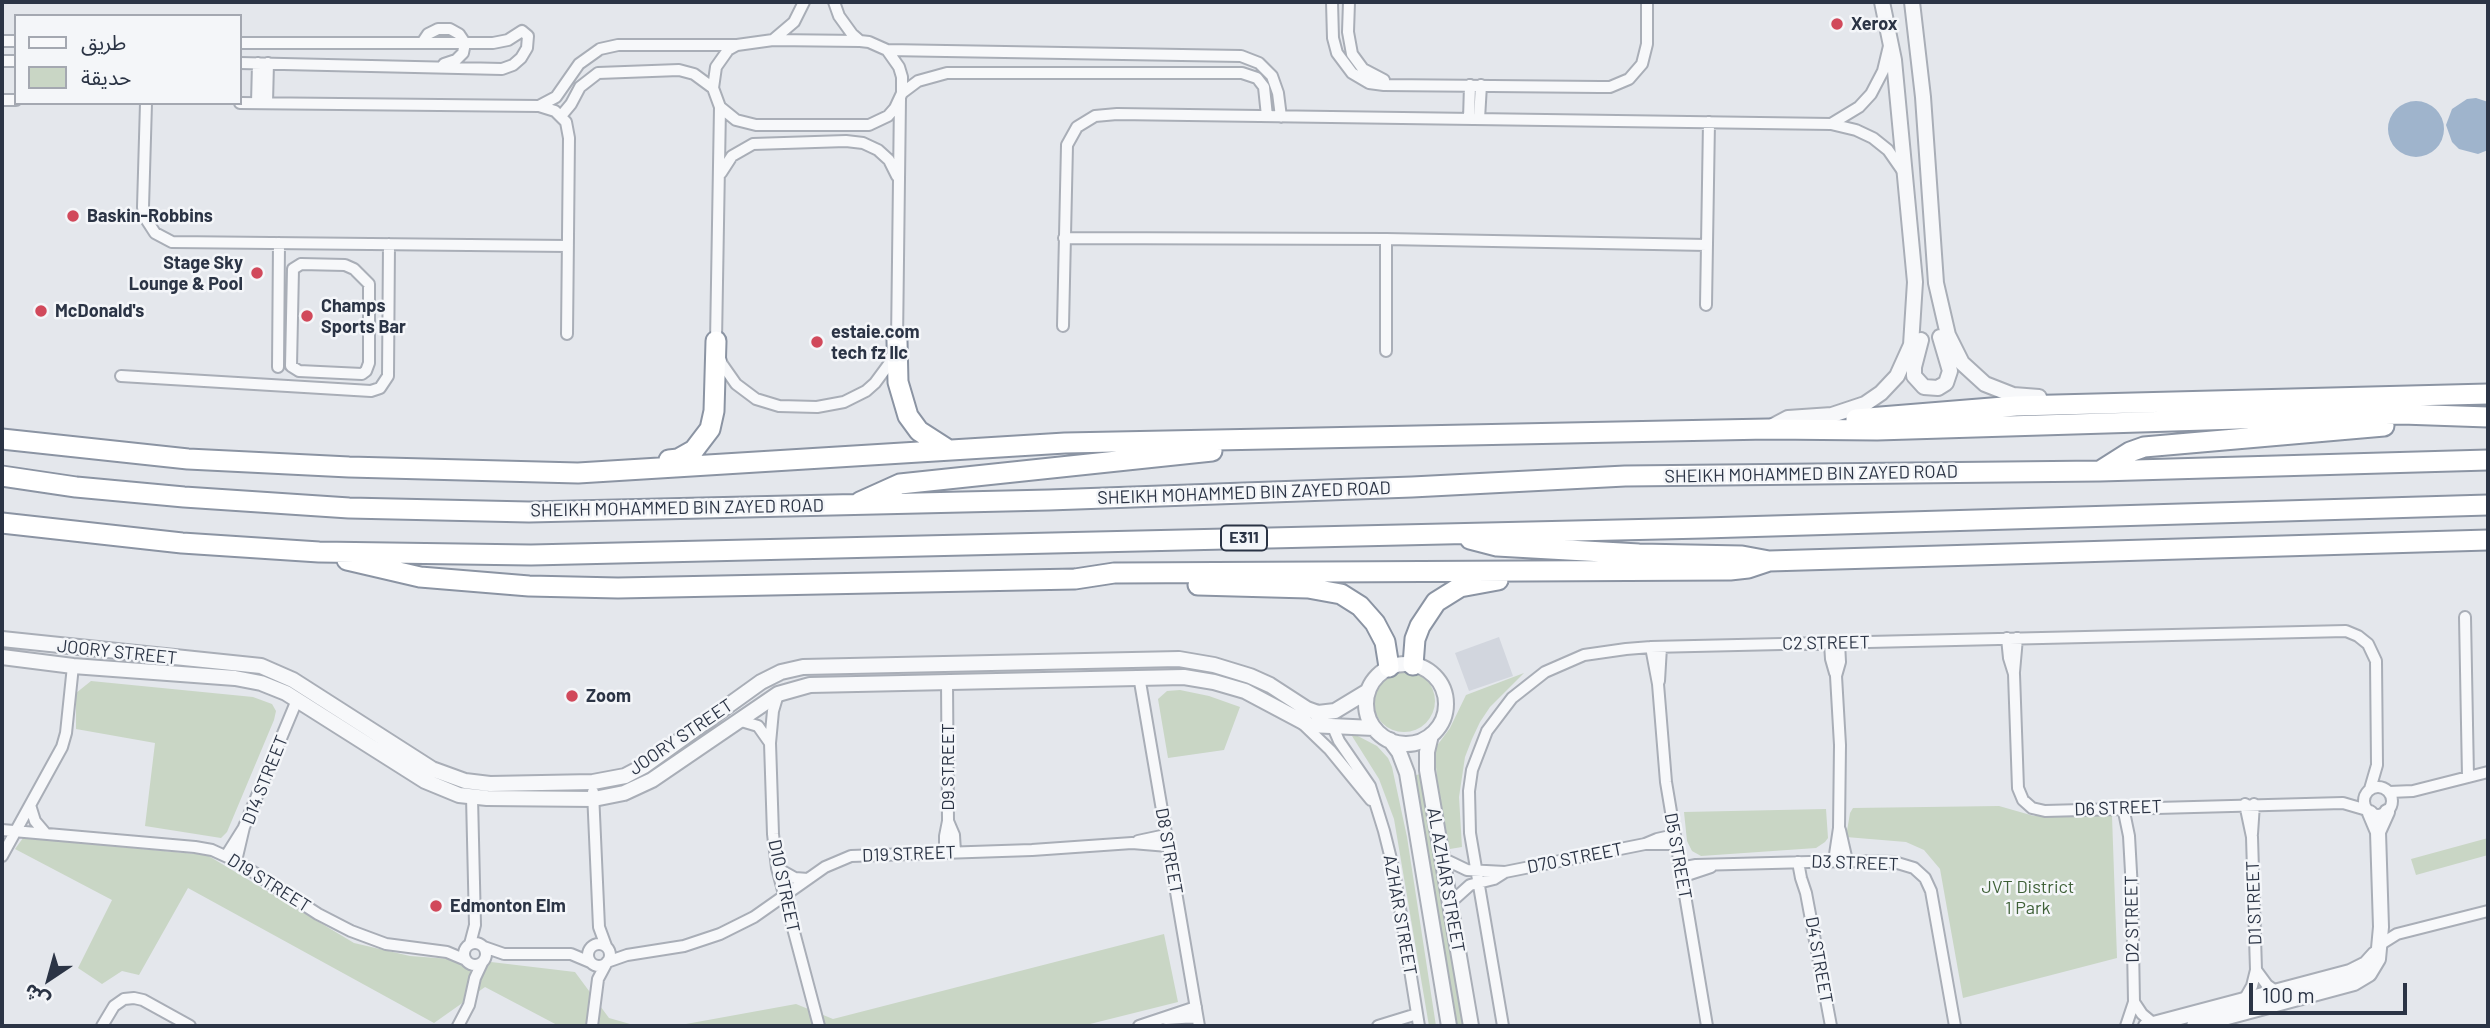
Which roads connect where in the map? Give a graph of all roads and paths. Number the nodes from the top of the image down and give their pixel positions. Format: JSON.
{"nodes":[{"id":1,"x":804,"y":2,"type":"edge"},
{"id":2,"x":834,"y":2,"type":"edge"},
{"id":3,"x":1332,"y":2,"type":"edge"},
{"id":4,"x":1349,"y":2,"type":"edge"},
{"id":5,"x":1647,"y":2,"type":"edge"},
{"id":6,"x":1882,"y":2,"type":"edge"},
{"id":7,"x":1912,"y":2,"type":"edge"},
{"id":8,"x":774,"y":40,"type":"junction"},
{"id":9,"x":1890,"y":40,"type":"junction"},
{"id":10,"x":860,"y":41,"type":"junction"},
{"id":11,"x":242,"y":43,"type":"edge"},
{"id":12,"x":465,"y":43,"type":"junction"},
{"id":13,"x":737,"y":45,"type":"junction"},
{"id":14,"x":887,"y":50,"type":"junction"},
{"id":15,"x":242,"y":63,"type":"edge"},
{"id":16,"x":263,"y":63,"type":"junction"},
{"id":17,"x":427,"y":68,"type":"junction"},
{"id":18,"x":1396,"y":84,"type":"junction"},
{"id":19,"x":1475,"y":85,"type":"junction"},
{"id":20,"x":713,"y":88,"type":"junction"},
{"id":21,"x":901,"y":96,"type":"junction"},
{"id":22,"x":242,"y":103,"type":"edge"},
{"id":23,"x":262,"y":103,"type":"junction"},
{"id":24,"x":146,"y":105,"type":"edge"},
{"id":25,"x":539,"y":106,"type":"junction"},
{"id":26,"x":720,"y":107,"type":"junction"},
{"id":27,"x":561,"y":116,"type":"junction"},
{"id":28,"x":1267,"y":117,"type":"junction"},
{"id":29,"x":1281,"y":117,"type":"junction"},
{"id":30,"x":1474,"y":119,"type":"junction"},
{"id":31,"x":1709,"y":122,"type":"junction"},
{"id":32,"x":1832,"y":124,"type":"junction"},
{"id":33,"x":1905,"y":174,"type":"junction"},
{"id":34,"x":719,"y":177,"type":"junction"},
{"id":35,"x":899,"y":182,"type":"junction"},
{"id":36,"x":1064,"y":238,"type":"junction"},
{"id":37,"x":1387,"y":239,"type":"junction"},
{"id":38,"x":279,"y":243,"type":"junction"},
{"id":39,"x":293,"y":243,"type":"junction"},
{"id":40,"x":389,"y":244,"type":"junction"},
{"id":41,"x":1707,"y":245,"type":"junction"},
{"id":42,"x":568,"y":246,"type":"junction"},
{"id":43,"x":294,"y":267,"type":"junction"},
{"id":44,"x":1915,"y":289,"type":"junction"},
{"id":45,"x":1937,"y":290,"type":"junction"},
{"id":46,"x":1706,"y":305,"type":"dead end"},
{"id":47,"x":1063,"y":326,"type":"dead end"},
{"id":48,"x":567,"y":334,"type":"dead end"},
{"id":49,"x":716,"y":341,"type":"junction"},
{"id":50,"x":897,"y":341,"type":"junction"},
{"id":51,"x":1386,"y":351,"type":"dead end"},
{"id":52,"x":278,"y":367,"type":"dead end"},
{"id":53,"x":121,"y":376,"type":"dead end"},
{"id":54,"x":2488,"y":394,"type":"edge"},
{"id":55,"x":2095,"y":404,"type":"junction"},
{"id":56,"x":2479,"y":417,"type":"edge"},
{"id":57,"x":1768,"y":429,"type":"junction"},
{"id":58,"x":1795,"y":429,"type":"junction"},
{"id":59,"x":2,"y":439,"type":"edge"},
{"id":60,"x":1254,"y":439,"type":"junction"},
{"id":61,"x":947,"y":449,"type":"junction"},
{"id":62,"x":2488,"y":460,"type":"edge"},
{"id":63,"x":2100,"y":471,"type":"junction"},
{"id":64,"x":578,"y":473,"type":"junction"},
{"id":65,"x":2,"y":475,"type":"edge"},
{"id":66,"x":856,"y":504,"type":"junction"},
{"id":67,"x":2488,"y":505,"type":"edge"},
{"id":68,"x":2,"y":523,"type":"edge"},
{"id":69,"x":1457,"y":533,"type":"junction"},
{"id":70,"x":2488,"y":540,"type":"edge"},
{"id":71,"x":319,"y":552,"type":"junction"},
{"id":72,"x":1769,"y":561,"type":"junction"},
{"id":73,"x":1592,"y":569,"type":"junction"},
{"id":74,"x":1075,"y":579,"type":"junction"},
{"id":75,"x":2465,"y":617,"type":"dead end"},
{"id":76,"x":2012,"y":638,"type":"junction"},
{"id":77,"x":2,"y":639,"type":"edge"},
{"id":78,"x":1834,"y":643,"type":"junction"},
{"id":79,"x":1656,"y":647,"type":"junction"},
{"id":80,"x":128,"y":653,"type":"junction"},
{"id":81,"x":2,"y":657,"type":"edge"},
{"id":82,"x":1202,"y":662,"type":"junction"},
{"id":83,"x":1005,"y":663,"type":"junction"},
{"id":84,"x":1413,"y":664,"type":"junction"},
{"id":85,"x":73,"y":666,"type":"junction"},
{"id":86,"x":1389,"y":667,"type":"junction"},
{"id":87,"x":1139,"y":676,"type":"junction"},
{"id":88,"x":947,"y":681,"type":"junction"},
{"id":89,"x":1279,"y":691,"type":"junction"},
{"id":90,"x":1368,"y":691,"type":"junction"},
{"id":91,"x":778,"y":694,"type":"junction"},
{"id":92,"x":297,"y":700,"type":"junction"},
{"id":93,"x":1272,"y":704,"type":"junction"},
{"id":94,"x":738,"y":720,"type":"junction"},
{"id":95,"x":1302,"y":723,"type":"junction"},
{"id":96,"x":1333,"y":727,"type":"junction"},
{"id":97,"x":1374,"y":728,"type":"junction"},
{"id":98,"x":1431,"y":734,"type":"junction"},
{"id":99,"x":1390,"y":740,"type":"junction"},
{"id":100,"x":770,"y":743,"type":"junction"},
{"id":101,"x":2376,"y":765,"type":"junction"},
{"id":102,"x":2488,"y":772,"type":"edge"},
{"id":103,"x":2468,"y":777,"type":"junction"},
{"id":104,"x":593,"y":782,"type":"junction"},
{"id":105,"x":2368,"y":791,"type":"junction"},
{"id":106,"x":2388,"y":791,"type":"junction"},
{"id":107,"x":2413,"y":792,"type":"junction"},
{"id":108,"x":472,"y":797,"type":"junction"},
{"id":109,"x":594,"y":799,"type":"junction"},
{"id":110,"x":2343,"y":803,"type":"junction"},
{"id":111,"x":2250,"y":804,"type":"junction"},
{"id":112,"x":30,"y":805,"type":"junction"},
{"id":113,"x":1375,"y":805,"type":"junction"},
{"id":114,"x":2127,"y":807,"type":"junction"},
{"id":115,"x":2389,"y":809,"type":"junction"},
{"id":116,"x":2368,"y":812,"type":"junction"},
{"id":117,"x":1839,"y":828,"type":"junction"},
{"id":118,"x":2,"y":830,"type":"edge"},
{"id":119,"x":15,"y":832,"type":"junction"},
{"id":120,"x":2378,"y":832,"type":"junction"},
{"id":121,"x":46,"y":834,"type":"junction"},
{"id":122,"x":1676,"y":839,"type":"junction"},
{"id":123,"x":1167,"y":840,"type":"junction"},
{"id":124,"x":950,"y":852,"type":"junction"},
{"id":125,"x":2,"y":856,"type":"edge"},
{"id":126,"x":231,"y":858,"type":"junction"},
{"id":127,"x":1442,"y":858,"type":"junction"},
{"id":128,"x":1834,"y":861,"type":"junction"},
{"id":129,"x":1847,"y":861,"type":"junction"},
{"id":130,"x":1803,"y":862,"type":"junction"},
{"id":131,"x":777,"y":868,"type":"junction"},
{"id":132,"x":1681,"y":872,"type":"junction"},
{"id":133,"x":1478,"y":877,"type":"junction"},
{"id":134,"x":808,"y":879,"type":"junction"},
{"id":135,"x":784,"y":897,"type":"junction"},
{"id":136,"x":1450,"y":903,"type":"junction"},
{"id":137,"x":2488,"y":911,"type":"edge"},
{"id":138,"x":475,"y":925,"type":"junction"},
{"id":139,"x":598,"y":927,"type":"junction"},
{"id":140,"x":2381,"y":927,"type":"junction"},
{"id":141,"x":2397,"y":934,"type":"junction"},
{"id":142,"x":2381,"y":944,"type":"junction"},
{"id":143,"x":468,"y":945,"type":"junction"},
{"id":144,"x":484,"y":946,"type":"junction"},
{"id":145,"x":592,"y":947,"type":"junction"},
{"id":146,"x":607,"y":947,"type":"junction"},
{"id":147,"x":447,"y":952,"type":"junction"},
{"id":148,"x":505,"y":954,"type":"junction"},
{"id":149,"x":571,"y":954,"type":"junction"},
{"id":150,"x":627,"y":955,"type":"junction"},
{"id":151,"x":467,"y":962,"type":"junction"},
{"id":152,"x":483,"y":962,"type":"junction"},
{"id":153,"x":591,"y":963,"type":"junction"},
{"id":154,"x":606,"y":963,"type":"junction"},
{"id":155,"x":2256,"y":970,"type":"junction"},
{"id":156,"x":475,"y":978,"type":"junction"},
{"id":157,"x":598,"y":979,"type":"junction"},
{"id":158,"x":2277,"y":992,"type":"junction"},
{"id":159,"x":2244,"y":1000,"type":"junction"},
{"id":160,"x":2134,"y":1002,"type":"junction"},
{"id":161,"x":1197,"y":1017,"type":"edge"},
{"id":162,"x":1418,"y":1021,"type":"edge"},
{"id":163,"x":1383,"y":1025,"type":"edge"},
{"id":164,"x":2150,"y":1025,"type":"edge"},
{"id":165,"x":102,"y":1026,"type":"edge"},
{"id":166,"x":190,"y":1026,"type":"edge"},
{"id":167,"x":458,"y":1026,"type":"edge"},
{"id":168,"x":592,"y":1026,"type":"edge"},
{"id":169,"x":819,"y":1026,"type":"edge"},
{"id":170,"x":1139,"y":1026,"type":"edge"},
{"id":171,"x":1449,"y":1026,"type":"edge"},
{"id":172,"x":1471,"y":1026,"type":"edge"},
{"id":173,"x":1503,"y":1026,"type":"edge"},
{"id":174,"x":1707,"y":1026,"type":"edge"},
{"id":175,"x":1831,"y":1026,"type":"edge"},
{"id":176,"x":1955,"y":1026,"type":"edge"},
{"id":177,"x":2126,"y":1026,"type":"edge"},
{"id":178,"x":2194,"y":1026,"type":"edge"}],
"edges":[{"from":1,"to":8,"type":"street"},
{"from":2,"to":10,"type":"street"},
{"from":3,"to":18,"type":"street"},
{"from":4,"to":18,"type":"street"},
{"from":5,"to":19,"type":"street"},
{"from":6,"to":9,"type":"street"},
{"from":7,"to":45,"type":"street"},
{"from":8,"to":10,"type":"street"},
{"from":8,"to":13,"type":"street"},
{"from":9,"to":32,"type":"street"},
{"from":9,"to":33,"type":"street"},
{"from":10,"to":14,"type":"street"},
{"from":11,"to":12,"type":"street"},
{"from":12,"to":17,"type":"street"},
{"from":12,"to":17,"type":"street"},
{"from":13,"to":20,"type":"street"},
{"from":13,"to":25,"type":"street"},
{"from":14,"to":21,"type":"street"},
{"from":14,"to":29,"type":"street"},
{"from":15,"to":16,"type":"street"},
{"from":16,"to":17,"type":"street"},
{"from":16,"to":23,"type":"street"},
{"from":18,"to":19,"type":"street"},
{"from":19,"to":30,"type":"street"},
{"from":20,"to":26,"type":"street"},
{"from":20,"to":27,"type":"street"},
{"from":21,"to":26,"type":"street"},
{"from":21,"to":28,"type":"street"},
{"from":21,"to":35,"type":"street"},
{"from":22,"to":23,"type":"street"},
{"from":23,"to":25,"type":"street"},
{"from":24,"to":38,"type":"street"},
{"from":25,"to":27,"type":"street"},
{"from":26,"to":34,"type":"street"},
{"from":27,"to":42,"type":"street"},
{"from":28,"to":29,"type":"street"},
{"from":28,"to":36,"type":"street"},
{"from":29,"to":30,"type":"street"},
{"from":30,"to":31,"type":"street"},
{"from":31,"to":32,"type":"street"},
{"from":31,"to":41,"type":"street"},
{"from":32,"to":33,"type":"street"},
{"from":33,"to":44,"type":"street"},
{"from":34,"to":35,"type":"street"},
{"from":34,"to":49,"type":"street"},
{"from":35,"to":50,"type":"street"},
{"from":36,"to":37,"type":"street"},
{"from":36,"to":47,"type":"street"},
{"from":37,"to":41,"type":"street"},
{"from":37,"to":51,"type":"street"},
{"from":38,"to":39,"type":"street"},
{"from":38,"to":52,"type":"street"},
{"from":39,"to":40,"type":"street"},
{"from":39,"to":43,"type":"street"},
{"from":40,"to":42,"type":"street"},
{"from":40,"to":53,"type":"street"},
{"from":41,"to":46,"type":"street"},
{"from":42,"to":48,"type":"street"},
{"from":43,"to":43,"type":"street"},
{"from":44,"to":45,"type":"street"},
{"from":44,"to":57,"type":"street"},
{"from":45,"to":55,"type":"street"},
{"from":49,"to":50,"type":"street"},
{"from":49,"to":64,"type":"highway"},
{"from":50,"to":61,"type":"highway"},
{"from":54,"to":55,"type":"highway"},
{"from":55,"to":58,"type":"highway"},
{"from":56,"to":58,"type":"highway"},
{"from":56,"to":63,"type":"highway"},
{"from":57,"to":58,"type":"highway"},
{"from":57,"to":60,"type":"highway"},
{"from":59,"to":64,"type":"highway"},
{"from":60,"to":61,"type":"highway"},
{"from":60,"to":66,"type":"highway"},
{"from":61,"to":64,"type":"highway"},
{"from":62,"to":63,"type":"highway","name":"SHEIKH MOHAMMED BIN ZAYED ROAD"},
{"from":63,"to":66,"type":"highway","name":"SHEIKH MOHAMMED BIN ZAYED ROAD"},
{"from":65,"to":66,"type":"highway","name":"SHEIKH MOHAMMED BIN ZAYED ROAD"},
{"from":67,"to":69,"type":"highway","number":"E311"},
{"from":68,"to":71,"type":"highway","number":"E311"},
{"from":69,"to":71,"type":"highway","number":"E311"},
{"from":69,"to":72,"type":"highway"},
{"from":70,"to":72,"type":"highway"},
{"from":71,"to":74,"type":"highway"},
{"from":72,"to":73,"type":"highway"},
{"from":73,"to":74,"type":"highway"},
{"from":73,"to":84,"type":"highway"},
{"from":74,"to":86,"type":"highway"},
{"from":75,"to":103,"type":"street"},
{"from":76,"to":78,"type":"street","name":"C2 STREET"},
{"from":76,"to":101,"type":"street","name":"C2 STREET"},
{"from":76,"to":114,"type":"street","name":"D6 STREET"},
{"from":77,"to":80,"type":"street","name":"JOORY STREET"},
{"from":78,"to":79,"type":"street","name":"C2 STREET"},
{"from":78,"to":117,"type":"street"},
{"from":79,"to":122,"type":"street","name":"D5 STREET"},
{"from":79,"to":133,"type":"street","name":"C2 STREET"},
{"from":80,"to":85,"type":"street"},
{"from":80,"to":104,"type":"street","name":"JOORY STREET"},
{"from":81,"to":85,"type":"street","name":"JOORY STREET"},
{"from":82,"to":83,"type":"street","name":"JOORY STREET"},
{"from":82,"to":87,"type":"street"},
{"from":82,"to":89,"type":"street","name":"JOORY STREET"},
{"from":83,"to":88,"type":"street"},
{"from":83,"to":104,"type":"street","name":"JOORY STREET"},
{"from":84,"to":86,"type":"street"},
{"from":84,"to":98,"type":"street","name":"AL AZHAR STREET"},
{"from":85,"to":92,"type":"street","name":"JOORY STREET"},
{"from":85,"to":112,"type":"street"},
{"from":86,"to":90,"type":"street"},
{"from":87,"to":88,"type":"street","name":"JOORY STREET"},
{"from":87,"to":93,"type":"street","name":"JOORY STREET"},
{"from":87,"to":123,"type":"street","name":"D8 STREET"},
{"from":88,"to":91,"type":"street","name":"JOORY STREET"},
{"from":88,"to":124,"type":"street","name":"D9 STREET"},
{"from":89,"to":90,"type":"street","name":"JOORY STREET"},
{"from":89,"to":93,"type":"street"},
{"from":90,"to":97,"type":"street"},
{"from":91,"to":94,"type":"street","name":"JOORY STREET"},
{"from":91,"to":100,"type":"street","name":"D10 STREET"},
{"from":92,"to":108,"type":"street","name":"JOORY STREET"},
{"from":92,"to":126,"type":"street","name":"D14 STREET"},
{"from":93,"to":95,"type":"street","name":"JOORY STREET"},
{"from":94,"to":100,"type":"street"},
{"from":94,"to":109,"type":"street","name":"JOORY STREET"},
{"from":95,"to":96,"type":"street","name":"JOORY STREET"},
{"from":95,"to":113,"type":"street","name":"AZHAR STREET"},
{"from":96,"to":97,"type":"street","name":"JOORY STREET"},
{"from":96,"to":113,"type":"street","name":"AZHAR STREET"},
{"from":97,"to":99,"type":"street","name":"AL AZHAR STREET"},
{"from":98,"to":99,"type":"street"},
{"from":98,"to":127,"type":"street","name":"AL AZHAR STREET"},
{"from":99,"to":171,"type":"street","name":"AL AZHAR STREET"},
{"from":100,"to":131,"type":"street","name":"D10 STREET"},
{"from":101,"to":105,"type":"street","name":"C2 STREET"},
{"from":101,"to":106,"type":"street","name":"C2 STREET"},
{"from":102,"to":103,"type":"street"},
{"from":103,"to":107,"type":"street"},
{"from":104,"to":109,"type":"street"},
{"from":105,"to":106,"type":"street"},
{"from":105,"to":110,"type":"street","name":"D6 STREET"},
{"from":105,"to":116,"type":"street"},
{"from":106,"to":107,"type":"street"},
{"from":106,"to":115,"type":"street"},
{"from":107,"to":115,"type":"street"},
{"from":108,"to":109,"type":"street","name":"JOORY STREET"},
{"from":108,"to":138,"type":"street"},
{"from":109,"to":139,"type":"street"},
{"from":110,"to":111,"type":"street","name":"D6 STREET"},
{"from":110,"to":116,"type":"street","name":"D6 STREET"},
{"from":111,"to":114,"type":"street","name":"D6 STREET"},
{"from":111,"to":155,"type":"street","name":"D1 STREET"},
{"from":112,"to":119,"type":"street"},
{"from":112,"to":121,"type":"street"},
{"from":113,"to":162,"type":"street","name":"AZHAR STREET"},
{"from":114,"to":160,"type":"street","name":"D2 STREET"},
{"from":115,"to":116,"type":"street"},
{"from":115,"to":120,"type":"street"},
{"from":116,"to":120,"type":"street"},
{"from":117,"to":128,"type":"street"},
{"from":117,"to":129,"type":"street"},
{"from":118,"to":119,"type":"street","name":"D19 STREET"},
{"from":119,"to":121,"type":"street","name":"D19 STREET"},
{"from":119,"to":125,"type":"street"},
{"from":120,"to":140,"type":"street"},
{"from":121,"to":126,"type":"street","name":"D19 STREET"},
{"from":122,"to":132,"type":"street","name":"D5 STREET"},
{"from":122,"to":133,"type":"street","name":"D70 STREET"},
{"from":123,"to":124,"type":"street","name":"D19 STREET"},
{"from":123,"to":161,"type":"street","name":"D8 STREET"},
{"from":124,"to":134,"type":"street","name":"D19 STREET"},
{"from":126,"to":147,"type":"street","name":"D19 STREET"},
{"from":127,"to":133,"type":"street","name":"D70 STREET"},
{"from":127,"to":136,"type":"street","name":"AL AZHAR STREET"},
{"from":128,"to":129,"type":"street","name":"D3 STREET"},
{"from":128,"to":130,"type":"street","name":"D3 STREET"},
{"from":129,"to":176,"type":"street","name":"D3 STREET"},
{"from":130,"to":132,"type":"street","name":"D3 STREET"},
{"from":130,"to":175,"type":"street","name":"D4 STREET"},
{"from":131,"to":134,"type":"street"},
{"from":131,"to":135,"type":"street","name":"D10 STREET"},
{"from":132,"to":174,"type":"street","name":"D5 STREET"},
{"from":133,"to":136,"type":"street"},
{"from":133,"to":173,"type":"street","name":"C2 STREET"},
{"from":134,"to":135,"type":"street","name":"D19 STREET"},
{"from":135,"to":150,"type":"street","name":"D19 STREET"},
{"from":135,"to":169,"type":"street","name":"D10 STREET"},
{"from":136,"to":172,"type":"street","name":"AL AZHAR STREET"},
{"from":137,"to":141,"type":"street"},
{"from":138,"to":143,"type":"street"},
{"from":138,"to":144,"type":"street"},
{"from":139,"to":145,"type":"street"},
{"from":139,"to":146,"type":"street"},
{"from":140,"to":141,"type":"street"},
{"from":140,"to":142,"type":"street"},
{"from":141,"to":142,"type":"street"},
{"from":142,"to":158,"type":"street"},
{"from":142,"to":178,"type":"street"},
{"from":143,"to":144,"type":"street"},
{"from":143,"to":147,"type":"street","name":"D19 STREET"},
{"from":143,"to":151,"type":"street"},
{"from":144,"to":148,"type":"street"},
{"from":144,"to":152,"type":"street"},
{"from":145,"to":146,"type":"street"},
{"from":145,"to":149,"type":"street"},
{"from":145,"to":153,"type":"street"},
{"from":146,"to":150,"type":"street","name":"D19 STREET"},
{"from":146,"to":154,"type":"street"},
{"from":147,"to":151,"type":"street","name":"D19 STREET"},
{"from":148,"to":149,"type":"street"},
{"from":148,"to":152,"type":"street"},
{"from":149,"to":153,"type":"street"},
{"from":150,"to":154,"type":"street","name":"D19 STREET"},
{"from":151,"to":152,"type":"street"},
{"from":151,"to":156,"type":"street"},
{"from":152,"to":156,"type":"street"},
{"from":153,"to":154,"type":"street"},
{"from":153,"to":157,"type":"street"},
{"from":154,"to":157,"type":"street"},
{"from":155,"to":158,"type":"street","name":"D1 STREET"},
{"from":155,"to":159,"type":"street","name":"D1 STREET"},
{"from":156,"to":167,"type":"street"},
{"from":157,"to":168,"type":"street"},
{"from":158,"to":159,"type":"street"},
{"from":159,"to":164,"type":"street"},
{"from":160,"to":164,"type":"street"},
{"from":160,"to":177,"type":"street","name":"D2 STREET"},
{"from":161,"to":170,"type":"street"},
{"from":162,"to":163,"type":"street"},
{"from":165,"to":166,"type":"street"}]}
